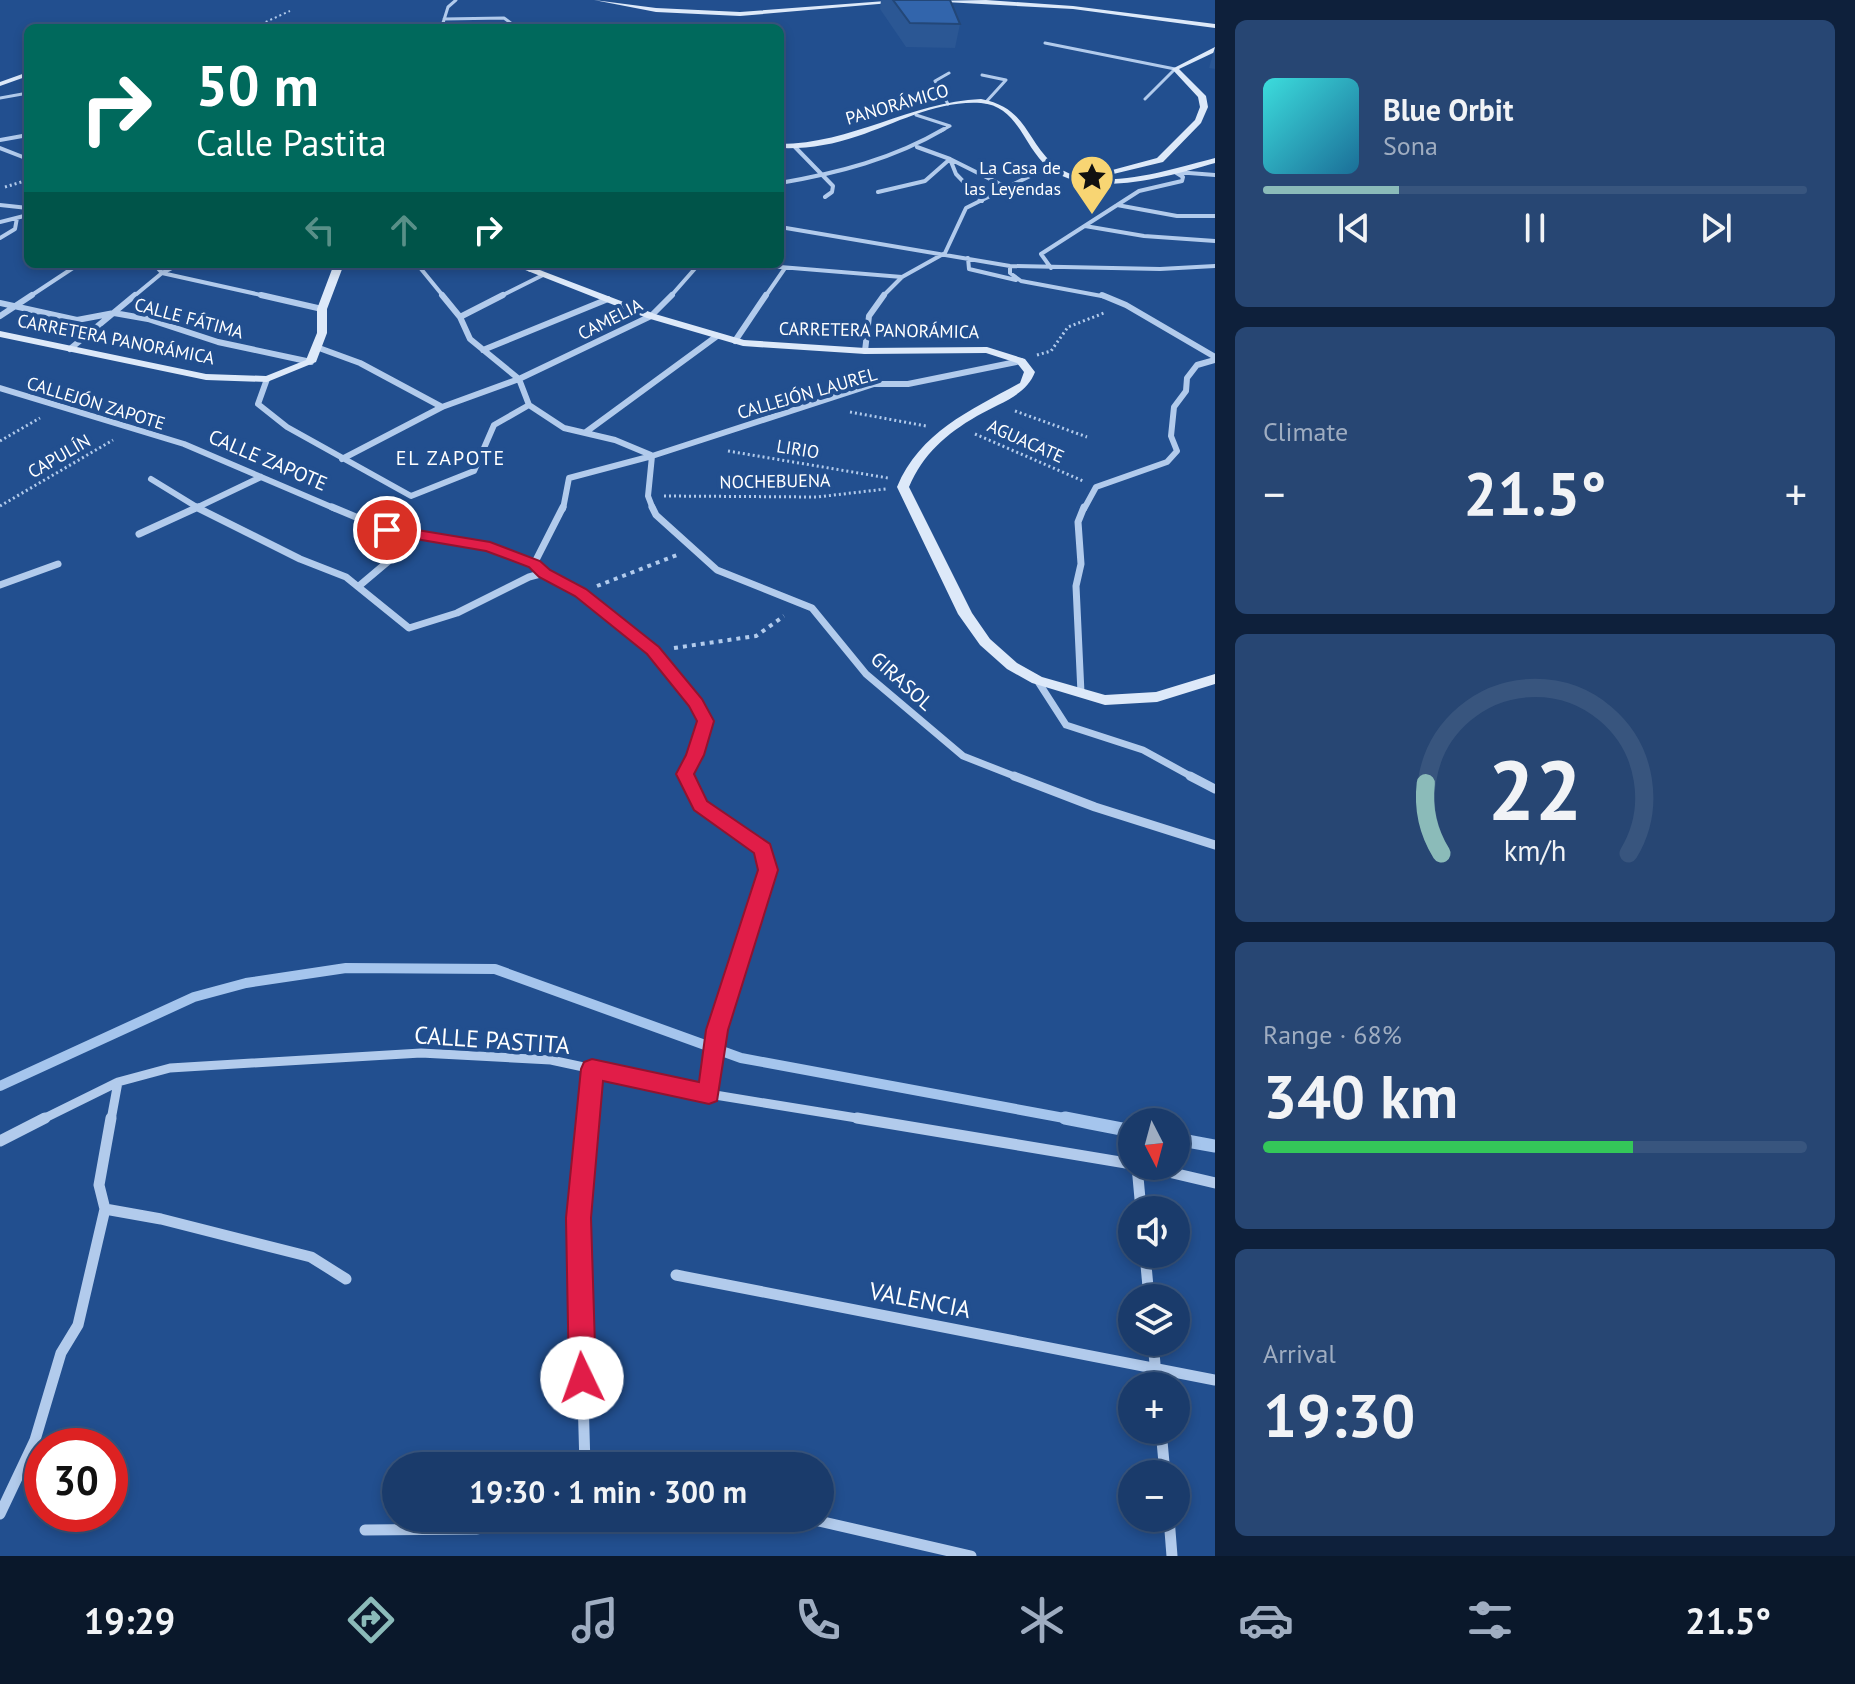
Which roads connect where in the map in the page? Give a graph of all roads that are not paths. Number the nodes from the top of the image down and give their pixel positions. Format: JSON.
{"nodes":[{"id":1,"x":456,"y":0,"type":"edge"},
{"id":2,"x":597,"y":0,"type":"edge"},
{"id":3,"x":908,"y":2,"type":"edge"},
{"id":4,"x":923,"y":2,"type":"edge"},
{"id":5,"x":444,"y":19,"type":"junction"},
{"id":6,"x":440,"y":24,"type":"edge"},
{"id":7,"x":512,"y":24,"type":"edge"},
{"id":8,"x":1215,"y":26,"type":"edge"},
{"id":9,"x":1045,"y":43,"type":"dead end"},
{"id":10,"x":1215,"y":49,"type":"edge"},
{"id":11,"x":1175,"y":69,"type":"junction"},
{"id":12,"x":949,"y":73,"type":"dead end"},
{"id":13,"x":24,"y":75,"type":"edge"},
{"id":14,"x":982,"y":75,"type":"dead end"},
{"id":15,"x":0,"y":84,"type":"edge"},
{"id":16,"x":24,"y":94,"type":"edge"},
{"id":17,"x":11,"y":96,"type":"junction"},
{"id":18,"x":0,"y":98,"type":"edge"},
{"id":19,"x":1145,"y":99,"type":"dead end"},
{"id":20,"x":986,"y":102,"type":"junction"},
{"id":21,"x":948,"y":104,"type":"junction"},
{"id":22,"x":1,"y":106,"type":"edge"},
{"id":23,"x":916,"y":115,"type":"junction"},
{"id":24,"x":24,"y":136,"type":"edge"},
{"id":25,"x":0,"y":140,"type":"edge"},
{"id":26,"x":784,"y":146,"type":"edge"},
{"id":27,"x":795,"y":147,"type":"junction"},
{"id":28,"x":917,"y":147,"type":"junction"},
{"id":29,"x":0,"y":148,"type":"edge"},
{"id":30,"x":24,"y":157,"type":"edge"},
{"id":31,"x":950,"y":159,"type":"junction"},
{"id":32,"x":1215,"y":160,"type":"edge"},
{"id":33,"x":1050,"y":166,"type":"junction"},
{"id":34,"x":1175,"y":172,"type":"junction"},
{"id":35,"x":1215,"y":175,"type":"edge"},
{"id":36,"x":822,"y":176,"type":"junction"},
{"id":37,"x":1087,"y":179,"type":"junction"},
{"id":38,"x":1139,"y":179,"type":"junction"},
{"id":39,"x":784,"y":182,"type":"edge"},
{"id":40,"x":1008,"y":188,"type":"junction"},
{"id":41,"x":1155,"y":188,"type":"junction"},
{"id":42,"x":878,"y":192,"type":"dead end"},
{"id":43,"x":825,"y":197,"type":"dead end"},
{"id":44,"x":0,"y":198,"type":"edge"},
{"id":45,"x":982,"y":201,"type":"junction"},
{"id":46,"x":0,"y":205,"type":"edge"},
{"id":47,"x":1116,"y":205,"type":"junction"},
{"id":48,"x":13,"y":207,"type":"junction"},
{"id":49,"x":24,"y":208,"type":"edge"},
{"id":50,"x":24,"y":216,"type":"edge"},
{"id":51,"x":1215,"y":216,"type":"edge"},
{"id":52,"x":17,"y":218,"type":"junction"},
{"id":53,"x":0,"y":222,"type":"edge"},
{"id":54,"x":1084,"y":226,"type":"junction"},
{"id":55,"x":784,"y":228,"type":"edge"},
{"id":56,"x":0,"y":238,"type":"edge"},
{"id":57,"x":1215,"y":241,"type":"edge"},
{"id":58,"x":945,"y":253,"type":"junction"},
{"id":59,"x":968,"y":258,"type":"junction"},
{"id":60,"x":1010,"y":266,"type":"junction"},
{"id":61,"x":1215,"y":266,"type":"edge"},
{"id":62,"x":73,"y":268,"type":"edge"},
{"id":63,"x":158,"y":268,"type":"edge"},
{"id":64,"x":172,"y":268,"type":"edge"},
{"id":65,"x":337,"y":268,"type":"edge"},
{"id":66,"x":420,"y":268,"type":"edge"},
{"id":67,"x":525,"y":268,"type":"edge"},
{"id":68,"x":536,"y":268,"type":"edge"},
{"id":69,"x":696,"y":268,"type":"edge"},
{"id":70,"x":785,"y":268,"type":"joint"},
{"id":71,"x":1051,"y":268,"type":"junction"},
{"id":72,"x":530,"y":270,"type":"junction"},
{"id":73,"x":162,"y":273,"type":"junction"},
{"id":74,"x":543,"y":275,"type":"junction"},
{"id":75,"x":902,"y":277,"type":"junction"},
{"id":76,"x":1021,"y":281,"type":"junction"},
{"id":77,"x":608,"y":299,"type":"junction"},
{"id":78,"x":0,"y":303,"type":"edge"},
{"id":79,"x":12,"y":307,"type":"junction"},
{"id":80,"x":322,"y":309,"type":"junction"},
{"id":81,"x":114,"y":313,"type":"junction"},
{"id":82,"x":0,"y":316,"type":"edge"},
{"id":83,"x":651,"y":316,"type":"junction"},
{"id":84,"x":460,"y":317,"type":"junction"},
{"id":85,"x":0,"y":334,"type":"edge"},
{"id":86,"x":717,"y":336,"type":"junction"},
{"id":87,"x":735,"y":341,"type":"junction"},
{"id":88,"x":319,"y":348,"type":"junction"},
{"id":89,"x":70,"y":349,"type":"junction"},
{"id":90,"x":483,"y":350,"type":"junction"},
{"id":91,"x":865,"y":351,"type":"junction"},
{"id":92,"x":1215,"y":359,"type":"edge"},
{"id":93,"x":1021,"y":361,"type":"junction"},
{"id":94,"x":311,"y":362,"type":"junction"},
{"id":95,"x":267,"y":379,"type":"junction"},
{"id":96,"x":519,"y":379,"type":"junction"},
{"id":97,"x":0,"y":388,"type":"edge"},
{"id":98,"x":529,"y":405,"type":"junction"},
{"id":99,"x":442,"y":407,"type":"junction"},
{"id":100,"x":586,"y":432,"type":"junction"},
{"id":101,"x":184,"y":444,"type":"joint"},
{"id":102,"x":652,"y":456,"type":"junction"},
{"id":103,"x":342,"y":459,"type":"junction"},
{"id":104,"x":261,"y":477,"type":"junction"},
{"id":105,"x":151,"y":479,"type":"dead end"},
{"id":106,"x":197,"y":507,"type":"junction"},
{"id":107,"x":139,"y":534,"type":"dead end"},
{"id":108,"x":410,"y":534,"type":"junction"},
{"id":109,"x":58,"y":564,"type":"dead end"},
{"id":110,"x":534,"y":564,"type":"junction"},
{"id":111,"x":544,"y":573,"type":"junction"},
{"id":112,"x":0,"y":585,"type":"edge"},
{"id":113,"x":359,"y":586,"type":"junction"},
{"id":114,"x":1215,"y":679,"type":"edge"},
{"id":115,"x":1037,"y":680,"type":"junction"},
{"id":116,"x":1081,"y":693,"type":"junction"},
{"id":117,"x":1215,"y":789,"type":"edge"},
{"id":118,"x":1215,"y":845,"type":"edge"},
{"id":119,"x":592,"y":1069,"type":"junction"},
{"id":120,"x":118,"y":1082,"type":"junction"},
{"id":121,"x":709,"y":1094,"type":"junction"},
{"id":122,"x":0,"y":1141,"type":"edge"},
{"id":123,"x":1118,"y":1162,"type":"edge"},
{"id":124,"x":1190,"y":1177,"type":"edge"},
{"id":125,"x":1215,"y":1183,"type":"edge"},
{"id":126,"x":105,"y":1209,"type":"junction"},
{"id":127,"x":676,"y":1275,"type":"dead end"},
{"id":128,"x":346,"y":1279,"type":"dead end"},
{"id":129,"x":1154,"y":1356,"type":"edge"},
{"id":130,"x":1155,"y":1367,"type":"junction"},
{"id":131,"x":1156,"y":1372,"type":"edge"},
{"id":132,"x":1215,"y":1380,"type":"edge"},
{"id":133,"x":587,"y":1452,"type":"edge"},
{"id":134,"x":0,"y":1514,"type":"edge"},
{"id":135,"x":834,"y":1524,"type":"edge"},
{"id":136,"x":365,"y":1530,"type":"dead end"},
{"id":137,"x":382,"y":1530,"type":"edge"},
{"id":138,"x":1170,"y":1532,"type":"edge"},
{"id":139,"x":971,"y":1556,"type":"edge"},
{"id":140,"x":1172,"y":1556,"type":"edge"}],
"edges":[{"from":1,"to":5,"type":"street"},
{"from":2,"to":3,"type":"street"},
{"from":4,"to":8,"type":"street"},
{"from":5,"to":6,"type":"street"},
{"from":5,"to":7,"type":"street"},
{"from":9,"to":11,"type":"street"},
{"from":10,"to":11,"type":"street"},
{"from":11,"to":19,"type":"street"},
{"from":11,"to":37,"type":"street"},
{"from":12,"to":21,"type":"street"},
{"from":13,"to":15,"type":"street"},
{"from":14,"to":20,"type":"street"},
{"from":16,"to":17,"type":"street"},
{"from":17,"to":18,"type":"street"},
{"from":17,"to":22,"type":"street"},
{"from":20,"to":21,"type":"street","name":"PANORÁMICO"},
{"from":20,"to":33,"type":"street"},
{"from":21,"to":23,"type":"street","name":"PANORÁMICO"},
{"from":23,"to":27,"type":"street","name":"PANORÁMICO"},
{"from":23,"to":28,"type":"street"},
{"from":24,"to":25,"type":"street"},
{"from":26,"to":27,"type":"street","name":"PANORÁMICO"},
{"from":27,"to":36,"type":"street"},
{"from":28,"to":31,"type":"street"},
{"from":28,"to":36,"type":"street"},
{"from":29,"to":30,"type":"street"},
{"from":31,"to":40,"type":"street"},
{"from":31,"to":42,"type":"street"},
{"from":31,"to":45,"type":"street"},
{"from":32,"to":34,"type":"street"},
{"from":33,"to":37,"type":"street"},
{"from":33,"to":40,"type":"street"},
{"from":34,"to":35,"type":"street"},
{"from":34,"to":38,"type":"street"},
{"from":34,"to":41,"type":"street"},
{"from":36,"to":39,"type":"street"},
{"from":36,"to":43,"type":"street"},
{"from":37,"to":38,"type":"street"},
{"from":38,"to":41,"type":"street"},
{"from":40,"to":45,"type":"street"},
{"from":41,"to":47,"type":"street"},
{"from":44,"to":48,"type":"street"},
{"from":45,"to":58,"type":"street"},
{"from":46,"to":48,"type":"street"},
{"from":47,"to":51,"type":"street"},
{"from":47,"to":54,"type":"street"},
{"from":48,"to":49,"type":"street"},
{"from":50,"to":52,"type":"street"},
{"from":52,"to":53,"type":"street"},
{"from":52,"to":56,"type":"street"},
{"from":54,"to":57,"type":"street"},
{"from":54,"to":71,"type":"street"},
{"from":55,"to":58,"type":"street"},
{"from":58,"to":59,"type":"street"},
{"from":58,"to":75,"type":"street"},
{"from":59,"to":60,"type":"street"},
{"from":59,"to":76,"type":"street"},
{"from":60,"to":71,"type":"street"},
{"from":60,"to":76,"type":"street"},
{"from":61,"to":71,"type":"street"},
{"from":62,"to":79,"type":"street"},
{"from":63,"to":73,"type":"street"},
{"from":64,"to":73,"type":"street"},
{"from":65,"to":80,"type":"street"},
{"from":66,"to":84,"type":"street"},
{"from":67,"to":72,"type":"street","name":"CARRETERA PANORÁMICA"},
{"from":68,"to":72,"type":"street"},
{"from":69,"to":83,"type":"street","name":"CAMELIA"},
{"from":70,"to":75,"type":"street"},
{"from":70,"to":87,"type":"street"},
{"from":72,"to":74,"type":"street","name":"CARRETERA PANORÁMICA"},
{"from":73,"to":80,"type":"street"},
{"from":73,"to":81,"type":"street"},
{"from":74,"to":77,"type":"street","name":"CARRETERA PANORÁMICA"},
{"from":74,"to":84,"type":"street"},
{"from":75,"to":91,"type":"street"},
{"from":76,"to":92,"type":"street"},
{"from":77,"to":83,"type":"street","name":"CARRETERA PANORÁMICA"},
{"from":77,"to":90,"type":"street"},
{"from":78,"to":79,"type":"street","name":"CALLE FÁTIMA"},
{"from":79,"to":81,"type":"street","name":"CALLE FÁTIMA"},
{"from":79,"to":82,"type":"street"},
{"from":80,"to":88,"type":"street"},
{"from":81,"to":89,"type":"street"},
{"from":81,"to":94,"type":"street","name":"CALLE FÁTIMA"},
{"from":83,"to":86,"type":"street","name":"CARRETERA PANORÁMICA"},
{"from":83,"to":96,"type":"street","name":"CAMELIA"},
{"from":84,"to":90,"type":"street"},
{"from":85,"to":89,"type":"street","name":"CARRETERA PANORÁMICA"},
{"from":86,"to":87,"type":"street","name":"CARRETERA PANORÁMICA"},
{"from":86,"to":100,"type":"street"},
{"from":87,"to":91,"type":"street","name":"CARRETERA PANORÁMICA"},
{"from":88,"to":94,"type":"street"},
{"from":88,"to":99,"type":"street"},
{"from":89,"to":95,"type":"street","name":"CARRETERA PANORÁMICA"},
{"from":90,"to":96,"type":"street"},
{"from":91,"to":93,"type":"street","name":"CARRETERA PANORÁMICA"},
{"from":92,"to":116,"type":"street"},
{"from":93,"to":102,"type":"street","name":"CALLEJÓN LAUREL"},
{"from":93,"to":115,"type":"street"},
{"from":94,"to":95,"type":"street","name":"CARRETERA PANORÁMICA"},
{"from":95,"to":103,"type":"street"},
{"from":96,"to":98,"type":"street"},
{"from":96,"to":99,"type":"street","name":"CAMELIA"},
{"from":97,"to":101,"type":"street","name":"CALLEJÓN ZAPOTE"},
{"from":98,"to":100,"type":"street"},
{"from":98,"to":103,"type":"street"},
{"from":99,"to":103,"type":"street","name":"CAMELIA"},
{"from":100,"to":102,"type":"street"},
{"from":101,"to":104,"type":"street","name":"CALLE ZAPOTE"},
{"from":102,"to":110,"type":"street","name":"CALLEJÓN LAUREL"},
{"from":102,"to":118,"type":"street","name":"GIRASOL"},
{"from":104,"to":106,"type":"street"},
{"from":104,"to":108,"type":"street","name":"CALLE ZAPOTE"},
{"from":105,"to":106,"type":"street"},
{"from":106,"to":107,"type":"street"},
{"from":106,"to":113,"type":"street"},
{"from":108,"to":110,"type":"street","name":"CALLE ZAPOTE"},
{"from":108,"to":113,"type":"street"},
{"from":109,"to":112,"type":"street"},
{"from":110,"to":111,"type":"street","name":"CALLE ZAPOTE"},
{"from":111,"to":113,"type":"street"},
{"from":111,"to":121,"type":"street","name":"CALLE ZAPOTE"},
{"from":114,"to":116,"type":"street"},
{"from":115,"to":116,"type":"street"},
{"from":115,"to":117,"type":"street"},
{"from":119,"to":120,"type":"street","name":"CALLE PASTITA"},
{"from":119,"to":121,"type":"street","name":"CALLE PASTITA"},
{"from":119,"to":133,"type":"street"},
{"from":120,"to":122,"type":"street","name":"CALLE PASTITA"},
{"from":120,"to":126,"type":"street"},
{"from":121,"to":123,"type":"street","name":"CALLE PASTITA"},
{"from":124,"to":125,"type":"street","name":"CALLE PASTITA"},
{"from":126,"to":128,"type":"street"},
{"from":126,"to":134,"type":"street"},
{"from":127,"to":130,"type":"street","name":"VALENCIA"},
{"from":129,"to":130,"type":"street"},
{"from":130,"to":131,"type":"street"},
{"from":130,"to":132,"type":"street","name":"VALENCIA"},
{"from":135,"to":139,"type":"street"},
{"from":136,"to":137,"type":"street"},
{"from":138,"to":140,"type":"street"}]}
